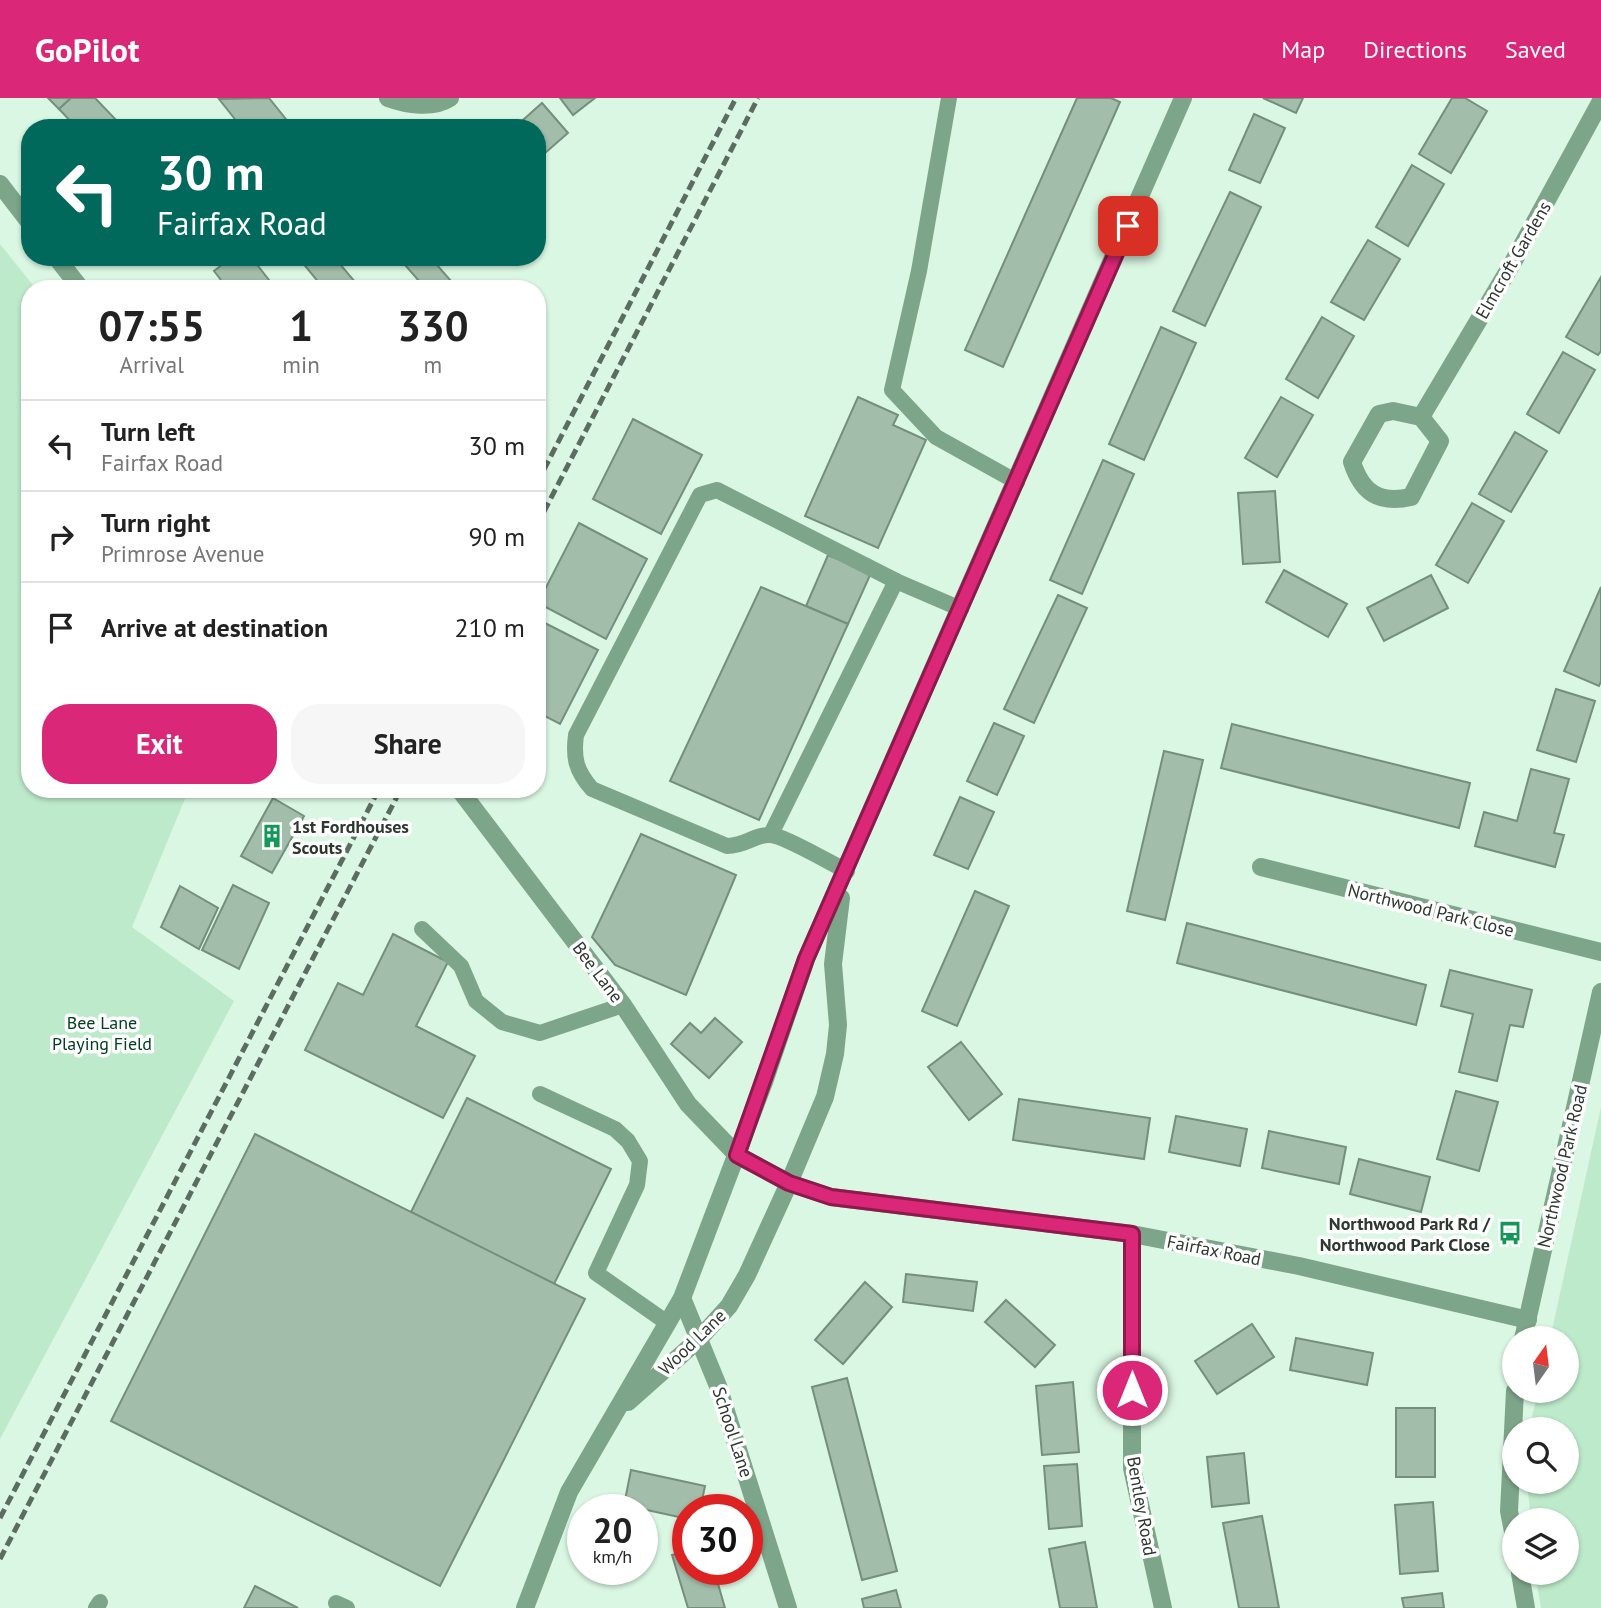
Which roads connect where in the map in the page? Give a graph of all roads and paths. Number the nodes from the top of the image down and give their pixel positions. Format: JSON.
{"nodes":[{"id":1,"x":388,"y":98,"type":"edge"},
{"id":2,"x":450,"y":98,"type":"edge"},
{"id":3,"x":949,"y":98,"type":"edge"},
{"id":4,"x":1183,"y":98,"type":"edge"},
{"id":5,"x":1601,"y":101,"type":"edge"},
{"id":6,"x":0,"y":184,"type":"edge"},
{"id":7,"x":21,"y":211,"type":"edge"},
{"id":8,"x":1421,"y":417,"type":"junction"},
{"id":9,"x":1017,"y":482,"type":"junction"},
{"id":10,"x":896,"y":581,"type":"junction"},
{"id":11,"x":961,"y":609,"type":"junction"},
{"id":12,"x":466,"y":798,"type":"edge"},
{"id":13,"x":771,"y":834,"type":"junction"},
{"id":14,"x":1261,"y":867,"type":"dead end"},
{"id":15,"x":846,"y":871,"type":"junction"},
{"id":16,"x":422,"y":929,"type":"dead end"},
{"id":17,"x":1601,"y":952,"type":"edge"},
{"id":18,"x":1601,"y":992,"type":"edge"},
{"id":19,"x":623,"y":1005,"type":"junction"},
{"id":20,"x":540,"y":1094,"type":"dead end"},
{"id":21,"x":737,"y":1155,"type":"junction"},
{"id":22,"x":789,"y":1183,"type":"junction"},
{"id":23,"x":1132,"y":1234,"type":"junction"},
{"id":24,"x":682,"y":1298,"type":"junction"},
{"id":25,"x":1528,"y":1320,"type":"junction"},
{"id":26,"x":666,"y":1322,"type":"junction"},
{"id":27,"x":1527,"y":1326,"type":"edge"},
{"id":28,"x":698,"y":1339,"type":"junction"},
{"id":29,"x":1514,"y":1404,"type":"edge"},
{"id":30,"x":616,"y":1413,"type":"junction"},
{"id":31,"x":1509,"y":1508,"type":"edge"},
{"id":32,"x":1522,"y":1585,"type":"edge"},
{"id":33,"x":525,"y":1608,"type":"edge"},
{"id":34,"x":788,"y":1608,"type":"edge"},
{"id":35,"x":1163,"y":1608,"type":"edge"},
{"id":36,"x":1526,"y":1608,"type":"edge"}],
"edges":[{"from":1,"to":2,"type":"street"},
{"from":3,"to":9,"type":"lane"},
{"from":4,"to":9,"type":"street"},
{"from":5,"to":8,"type":"street","name":"Elmcroft Gardens"},
{"from":6,"to":7,"type":"street"},
{"from":8,"to":8,"type":"street"},
{"from":9,"to":11,"type":"street"},
{"from":10,"to":11,"type":"lane"},
{"from":10,"to":13,"type":"lane"},
{"from":10,"to":13,"type":"lane"},
{"from":11,"to":15,"type":"street"},
{"from":12,"to":19,"type":"street","name":"Bee Lane"},
{"from":13,"to":15,"type":"lane"},
{"from":14,"to":17,"type":"street","name":"Northwood Park Close"},
{"from":15,"to":21,"type":"street","name":"Wood Lane"},
{"from":15,"to":22,"type":"street","name":"Wood Lane"},
{"from":16,"to":19,"type":"lane"},
{"from":18,"to":25,"type":"street","name":"Northwood Park Road"},
{"from":19,"to":21,"type":"street","name":"Bee Lane"},
{"from":20,"to":26,"type":"lane"},
{"from":21,"to":22,"type":"street","name":"Fairfax Road"},
{"from":21,"to":24,"type":"street","name":"Wood Lane"},
{"from":22,"to":23,"type":"street","name":"Fairfax Road"},
{"from":22,"to":28,"type":"street","name":"Wood Lane"},
{"from":23,"to":25,"type":"street","name":"Fairfax Road"},
{"from":23,"to":35,"type":"street","name":"Bentley Road"},
{"from":24,"to":26,"type":"street","name":"Wood Lane"},
{"from":24,"to":28,"type":"street","name":"School Lane"},
{"from":25,"to":27,"type":"street","name":"Northwood Park Road"},
{"from":26,"to":30,"type":"street","name":"Wood Lane"},
{"from":28,"to":30,"type":"street","name":"Wood Lane"},
{"from":28,"to":34,"type":"street","name":"School Lane"},
{"from":29,"to":31,"type":"street"},
{"from":30,"to":33,"type":"street","name":"Wood Lane"},
{"from":32,"to":36,"type":"street"}]}
